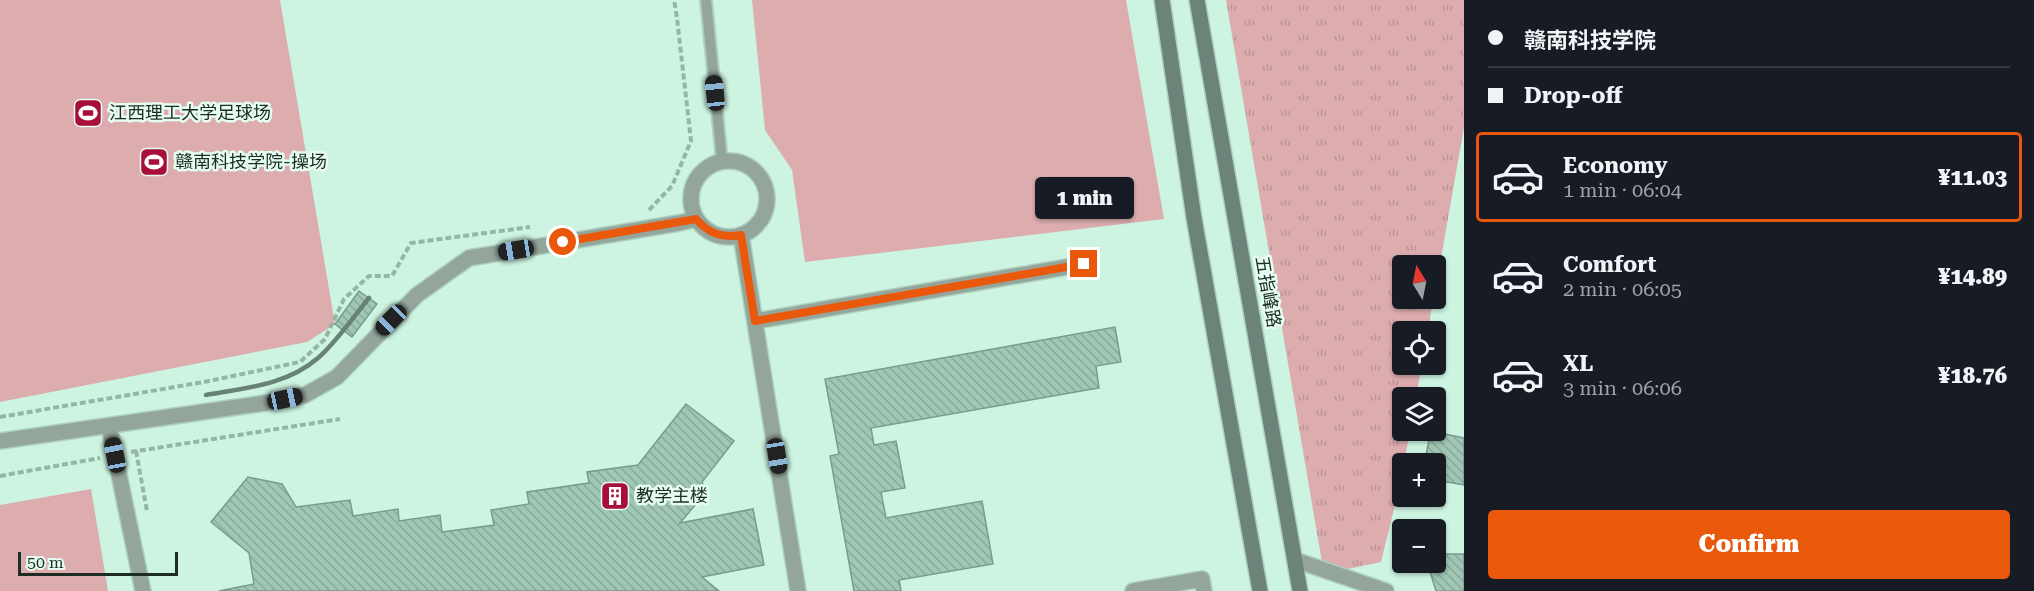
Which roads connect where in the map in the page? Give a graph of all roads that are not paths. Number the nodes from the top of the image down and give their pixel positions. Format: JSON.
{"nodes":[{"id":1,"x":706,"y":0,"type":"edge"},
{"id":2,"x":1162,"y":0,"type":"edge"},
{"id":3,"x":1197,"y":0,"type":"edge"},
{"id":4,"x":722,"y":161,"type":"junction"},
{"id":5,"x":696,"y":219,"type":"junction"},
{"id":6,"x":741,"y":235,"type":"junction"},
{"id":7,"x":1084,"y":264,"type":"dead end"},
{"id":8,"x":755,"y":321,"type":"junction"},
{"id":9,"x":109,"y":426,"type":"junction"},
{"id":10,"x":0,"y":441,"type":"edge"},
{"id":11,"x":1295,"y":560,"type":"junction"},
{"id":12,"x":143,"y":591,"type":"edge"},
{"id":13,"x":798,"y":591,"type":"edge"},
{"id":14,"x":1133,"y":591,"type":"edge"},
{"id":15,"x":1204,"y":591,"type":"edge"},
{"id":16,"x":1260,"y":591,"type":"edge"},
{"id":17,"x":1300,"y":591,"type":"edge"},
{"id":18,"x":1386,"y":591,"type":"edge"}],
"edges":[{"from":1,"to":4,"type":"lane"},
{"from":2,"to":16,"type":"main road"},
{"from":3,"to":11,"type":"main road","name":"五指峰路"},
{"from":4,"to":5,"type":"street"},
{"from":4,"to":6,"type":"street"},
{"from":5,"to":6,"type":"street"},
{"from":5,"to":9,"type":"street"},
{"from":6,"to":8,"type":"street"},
{"from":7,"to":8,"type":"street"},
{"from":8,"to":13,"type":"street"},
{"from":9,"to":10,"type":"street"},
{"from":9,"to":12,"type":"street"},
{"from":11,"to":17,"type":"main road","name":"五指峰路"},
{"from":11,"to":18,"type":"street"},
{"from":14,"to":15,"type":"street"}]}
